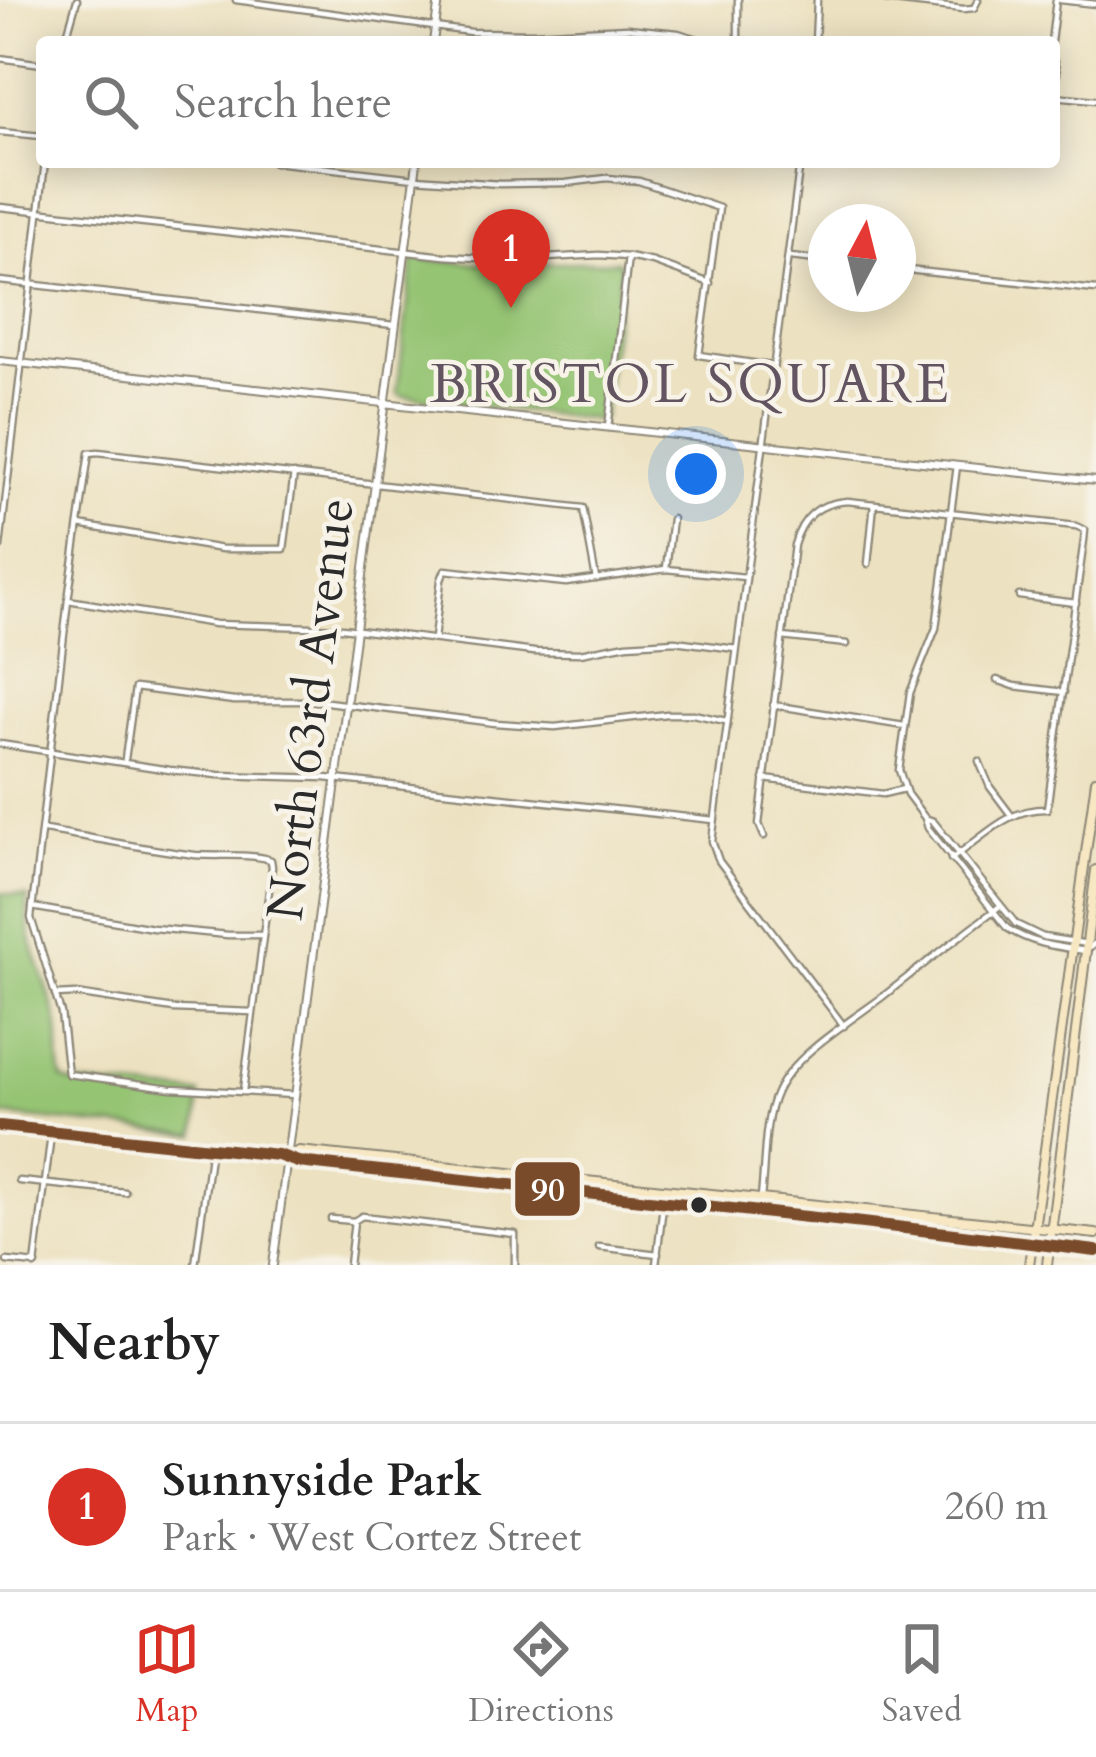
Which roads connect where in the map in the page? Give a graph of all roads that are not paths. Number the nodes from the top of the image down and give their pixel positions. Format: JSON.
{"nodes":[{"id":1,"x":77,"y":0,"type":"edge"},
{"id":2,"x":236,"y":0,"type":"edge"},
{"id":3,"x":439,"y":0,"type":"edge"},
{"id":4,"x":738,"y":0,"type":"edge"},
{"id":5,"x":817,"y":0,"type":"edge"},
{"id":6,"x":885,"y":0,"type":"edge"},
{"id":7,"x":978,"y":0,"type":"edge"},
{"id":8,"x":1058,"y":0,"type":"edge"},
{"id":9,"x":1096,"y":4,"type":"edge"},
{"id":10,"x":435,"y":27,"type":"junction"},
{"id":11,"x":67,"y":36,"type":"edge"},
{"id":12,"x":434,"y":36,"type":"edge"},
{"id":13,"x":688,"y":36,"type":"edge"},
{"id":14,"x":738,"y":36,"type":"edge"},
{"id":15,"x":815,"y":36,"type":"edge"},
{"id":16,"x":1052,"y":36,"type":"edge"},
{"id":17,"x":0,"y":58,"type":"edge"},
{"id":18,"x":36,"y":63,"type":"edge"},
{"id":19,"x":1060,"y":93,"type":"edge"},
{"id":20,"x":1096,"y":100,"type":"edge"},
{"id":21,"x":0,"y":132,"type":"edge"},
{"id":22,"x":36,"y":135,"type":"edge"},
{"id":23,"x":44,"y":168,"type":"edge"},
{"id":24,"x":327,"y":168,"type":"edge"},
{"id":25,"x":416,"y":168,"type":"edge"},
{"id":26,"x":799,"y":168,"type":"edge"},
{"id":27,"x":415,"y":178,"type":"junction"},
{"id":28,"x":0,"y":207,"type":"edge"},
{"id":29,"x":40,"y":211,"type":"junction"},
{"id":30,"x":405,"y":251,"type":"junction"},
{"id":31,"x":628,"y":257,"type":"junction"},
{"id":32,"x":788,"y":257,"type":"junction"},
{"id":33,"x":808,"y":259,"type":"edge"},
{"id":34,"x":916,"y":271,"type":"edge"},
{"id":35,"x":0,"y":281,"type":"edge"},
{"id":36,"x":710,"y":283,"type":"junction"},
{"id":37,"x":32,"y":284,"type":"junction"},
{"id":38,"x":1096,"y":290,"type":"edge"},
{"id":39,"x":395,"y":326,"type":"junction"},
{"id":40,"x":0,"y":361,"type":"edge"},
{"id":41,"x":23,"y":363,"type":"junction"},
{"id":42,"x":773,"y":366,"type":"junction"},
{"id":43,"x":385,"y":404,"type":"junction"},
{"id":44,"x":608,"y":428,"type":"junction"},
{"id":45,"x":764,"y":445,"type":"junction"},
{"id":46,"x":957,"y":466,"type":"junction"},
{"id":47,"x":295,"y":474,"type":"junction"},
{"id":48,"x":1096,"y":481,"type":"edge"},
{"id":49,"x":375,"y":483,"type":"junction"},
{"id":50,"x":807,"y":502,"type":"dead end"},
{"id":51,"x":874,"y":504,"type":"junction"},
{"id":52,"x":814,"y":511,"type":"junction"},
{"id":53,"x":952,"y":512,"type":"junction"},
{"id":54,"x":672,"y":519,"type":"dead end"},
{"id":55,"x":79,"y":525,"type":"junction"},
{"id":56,"x":0,"y":547,"type":"edge"},
{"id":57,"x":868,"y":563,"type":"dead end"},
{"id":58,"x":665,"y":569,"type":"junction"},
{"id":59,"x":746,"y":577,"type":"junction"},
{"id":60,"x":596,"y":579,"type":"junction"},
{"id":61,"x":1018,"y":596,"type":"dead end"},
{"id":62,"x":68,"y":600,"type":"junction"},
{"id":63,"x":1076,"y":603,"type":"junction"},
{"id":64,"x":356,"y":629,"type":"junction"},
{"id":65,"x":782,"y":637,"type":"junction"},
{"id":66,"x":434,"y":639,"type":"junction"},
{"id":67,"x":847,"y":644,"type":"dead end"},
{"id":68,"x":736,"y":649,"type":"junction"},
{"id":69,"x":998,"y":680,"type":"dead end"},
{"id":70,"x":1064,"y":692,"type":"junction"},
{"id":71,"x":346,"y":704,"type":"junction"},
{"id":72,"x":773,"y":706,"type":"junction"},
{"id":73,"x":726,"y":721,"type":"junction"},
{"id":74,"x":904,"y":726,"type":"junction"},
{"id":75,"x":0,"y":744,"type":"edge"},
{"id":76,"x":50,"y":750,"type":"junction"},
{"id":77,"x":979,"y":760,"type":"dead end"},
{"id":78,"x":125,"y":761,"type":"junction"},
{"id":79,"x":336,"y":779,"type":"junction"},
{"id":80,"x":764,"y":779,"type":"junction"},
{"id":81,"x":1096,"y":780,"type":"edge"},
{"id":82,"x":904,"y":788,"type":"junction"},
{"id":83,"x":1010,"y":815,"type":"junction"},
{"id":84,"x":713,"y":820,"type":"junction"},
{"id":85,"x":42,"y":830,"type":"junction"},
{"id":86,"x":764,"y":836,"type":"dead end"},
{"id":87,"x":955,"y":857,"type":"junction"},
{"id":88,"x":1093,"y":864,"type":"edge"},
{"id":89,"x":1000,"y":906,"type":"junction"},
{"id":90,"x":32,"y":907,"type":"junction"},
{"id":91,"x":992,"y":912,"type":"junction"},
{"id":92,"x":263,"y":935,"type":"junction"},
{"id":93,"x":1073,"y":945,"type":"junction"},
{"id":94,"x":1091,"y":946,"type":"edge"},
{"id":95,"x":56,"y":995,"type":"junction"},
{"id":96,"x":253,"y":1012,"type":"junction"},
{"id":97,"x":844,"y":1026,"type":"junction"},
{"id":98,"x":243,"y":1091,"type":"junction"},
{"id":99,"x":295,"y":1095,"type":"junction"},
{"id":100,"x":0,"y":1126,"type":"edge"},
{"id":101,"x":52,"y":1131,"type":"junction"},
{"id":102,"x":211,"y":1148,"type":"junction"},
{"id":103,"x":287,"y":1156,"type":"junction"},
{"id":104,"x":565,"y":1178,"type":"junction"},
{"id":105,"x":19,"y":1181,"type":"dead end"},
{"id":106,"x":486,"y":1182,"type":"junction"},
{"id":107,"x":46,"y":1184,"type":"junction"},
{"id":108,"x":665,"y":1188,"type":"junction"},
{"id":109,"x":125,"y":1192,"type":"dead end"},
{"id":110,"x":761,"y":1198,"type":"junction"},
{"id":111,"x":664,"y":1201,"type":"junction"},
{"id":112,"x":758,"y":1211,"type":"junction"},
{"id":113,"x":900,"y":1213,"type":"junction"},
{"id":114,"x":331,"y":1219,"type":"dead end"},
{"id":115,"x":354,"y":1221,"type":"junction"},
{"id":116,"x":1034,"y":1226,"type":"junction"},
{"id":117,"x":899,"y":1227,"type":"junction"},
{"id":118,"x":1052,"y":1228,"type":"junction"},
{"id":119,"x":1096,"y":1234,"type":"edge"},
{"id":120,"x":1032,"y":1244,"type":"junction"},
{"id":121,"x":1050,"y":1246,"type":"junction"},
{"id":122,"x":599,"y":1247,"type":"dead end"},
{"id":123,"x":1096,"y":1251,"type":"edge"},
{"id":124,"x":658,"y":1254,"type":"junction"},
{"id":125,"x":7,"y":1261,"type":"dead end"},
{"id":126,"x":35,"y":1265,"type":"edge"},
{"id":127,"x":195,"y":1265,"type":"edge"},
{"id":128,"x":273,"y":1265,"type":"edge"},
{"id":129,"x":349,"y":1265,"type":"edge"},
{"id":130,"x":515,"y":1265,"type":"edge"},
{"id":131,"x":656,"y":1265,"type":"edge"},
{"id":132,"x":1029,"y":1265,"type":"edge"},
{"id":133,"x":1047,"y":1265,"type":"edge"}],
"edges":[{"from":1,"to":11,"type":"street"},
{"from":2,"to":10,"type":"street"},
{"from":3,"to":10,"type":"street"},
{"from":4,"to":14,"type":"street"},
{"from":5,"to":15,"type":"street"},
{"from":6,"to":7,"type":"street"},
{"from":8,"to":9,"type":"street"},
{"from":8,"to":16,"type":"street"},
{"from":10,"to":12,"type":"street"},
{"from":10,"to":13,"type":"street"},
{"from":17,"to":18,"type":"street"},
{"from":19,"to":20,"type":"street"},
{"from":21,"to":22,"type":"street"},
{"from":23,"to":29,"type":"street"},
{"from":24,"to":27,"type":"street"},
{"from":25,"to":27,"type":"street","name":"North 63rd Avenue"},
{"from":26,"to":32,"type":"street"},
{"from":27,"to":30,"type":"street","name":"North 63rd Avenue"},
{"from":27,"to":36,"type":"street"},
{"from":28,"to":29,"type":"street"},
{"from":29,"to":30,"type":"street"},
{"from":29,"to":37,"type":"street"},
{"from":30,"to":31,"type":"street"},
{"from":30,"to":39,"type":"street","name":"North 63rd Avenue"},
{"from":31,"to":36,"type":"street"},
{"from":31,"to":44,"type":"street"},
{"from":32,"to":33,"type":"street"},
{"from":32,"to":42,"type":"street"},
{"from":34,"to":38,"type":"street"},
{"from":35,"to":37,"type":"street"},
{"from":36,"to":42,"type":"street"},
{"from":37,"to":39,"type":"street"},
{"from":37,"to":41,"type":"street"},
{"from":39,"to":43,"type":"street","name":"North 63rd Avenue"},
{"from":40,"to":41,"type":"street"},
{"from":41,"to":43,"type":"street"},
{"from":41,"to":56,"type":"street"},
{"from":42,"to":45,"type":"street"},
{"from":43,"to":44,"type":"street"},
{"from":43,"to":49,"type":"street","name":"North 63rd Avenue"},
{"from":44,"to":45,"type":"street"},
{"from":45,"to":46,"type":"street"},
{"from":45,"to":59,"type":"street"},
{"from":46,"to":48,"type":"street"},
{"from":46,"to":53,"type":"street"},
{"from":47,"to":49,"type":"street"},
{"from":47,"to":55,"type":"street"},
{"from":47,"to":55,"type":"street"},
{"from":49,"to":60,"type":"street"},
{"from":49,"to":64,"type":"street","name":"North 63rd Avenue"},
{"from":50,"to":52,"type":"street"},
{"from":51,"to":52,"type":"street"},
{"from":51,"to":53,"type":"street"},
{"from":51,"to":57,"type":"street"},
{"from":52,"to":65,"type":"street"},
{"from":53,"to":63,"type":"street"},
{"from":53,"to":74,"type":"street"},
{"from":54,"to":58,"type":"street"},
{"from":55,"to":62,"type":"street"},
{"from":58,"to":59,"type":"street"},
{"from":58,"to":60,"type":"street"},
{"from":59,"to":68,"type":"street"},
{"from":60,"to":66,"type":"street"},
{"from":61,"to":63,"type":"street"},
{"from":62,"to":64,"type":"street"},
{"from":62,"to":76,"type":"street"},
{"from":63,"to":70,"type":"street"},
{"from":64,"to":66,"type":"street"},
{"from":64,"to":71,"type":"street","name":"North 63rd Avenue"},
{"from":65,"to":67,"type":"street"},
{"from":65,"to":72,"type":"street"},
{"from":66,"to":68,"type":"street"},
{"from":68,"to":73,"type":"street"},
{"from":69,"to":70,"type":"street"},
{"from":70,"to":83,"type":"street"},
{"from":71,"to":73,"type":"street"},
{"from":71,"to":78,"type":"street"},
{"from":71,"to":79,"type":"street","name":"North 63rd Avenue"},
{"from":72,"to":74,"type":"street"},
{"from":72,"to":80,"type":"street"},
{"from":73,"to":84,"type":"street"},
{"from":74,"to":82,"type":"street"},
{"from":75,"to":76,"type":"street"},
{"from":76,"to":78,"type":"street"},
{"from":76,"to":85,"type":"street"},
{"from":77,"to":83,"type":"street"},
{"from":78,"to":79,"type":"street"},
{"from":79,"to":84,"type":"street"},
{"from":79,"to":99,"type":"street","name":"North 63rd Avenue"},
{"from":80,"to":82,"type":"street"},
{"from":80,"to":86,"type":"street"},
{"from":81,"to":88,"type":"main road"},
{"from":82,"to":87,"type":"street"},
{"from":83,"to":87,"type":"street"},
{"from":84,"to":97,"type":"street"},
{"from":85,"to":90,"type":"street"},
{"from":85,"to":92,"type":"street"},
{"from":87,"to":89,"type":"street"},
{"from":87,"to":91,"type":"street"},
{"from":88,"to":93,"type":"main road"},
{"from":88,"to":94,"type":"main road"},
{"from":89,"to":91,"type":"street"},
{"from":89,"to":93,"type":"street"},
{"from":90,"to":92,"type":"street"},
{"from":90,"to":95,"type":"street"},
{"from":91,"to":93,"type":"street"},
{"from":91,"to":97,"type":"street"},
{"from":92,"to":96,"type":"street"},
{"from":93,"to":94,"type":"street"},
{"from":93,"to":116,"type":"main road"},
{"from":94,"to":118,"type":"main road"},
{"from":95,"to":96,"type":"street"},
{"from":95,"to":98,"type":"street"},
{"from":96,"to":98,"type":"street"},
{"from":97,"to":110,"type":"street"},
{"from":98,"to":99,"type":"street"},
{"from":99,"to":103,"type":"street","name":"North 63rd Avenue"},
{"from":100,"to":101,"type":"main road"},
{"from":101,"to":102,"type":"main road"},
{"from":101,"to":107,"type":"street"},
{"from":102,"to":103,"type":"main road"},
{"from":102,"to":127,"type":"street"},
{"from":103,"to":104,"type":"main road"},
{"from":103,"to":106,"type":"main road"},
{"from":103,"to":128,"type":"street","name":"North 63rd Avenue"},
{"from":104,"to":106,"type":"main road"},
{"from":104,"to":108,"type":"main road"},
{"from":105,"to":107,"type":"street"},
{"from":106,"to":111,"type":"main road"},
{"from":107,"to":109,"type":"street"},
{"from":107,"to":126,"type":"street"},
{"from":108,"to":110,"type":"main road"},
{"from":108,"to":111,"type":"street"},
{"from":110,"to":112,"type":"street"},
{"from":110,"to":113,"type":"main road"},
{"from":111,"to":112,"type":"main road"},
{"from":111,"to":124,"type":"street"},
{"from":112,"to":117,"type":"main road"},
{"from":113,"to":116,"type":"main road"},
{"from":113,"to":117,"type":"main road"},
{"from":114,"to":115,"type":"street"},
{"from":115,"to":129,"type":"street"},
{"from":115,"to":130,"type":"street"},
{"from":116,"to":118,"type":"main road"},
{"from":116,"to":120,"type":"main road"},
{"from":117,"to":120,"type":"main road"},
{"from":118,"to":119,"type":"main road"},
{"from":118,"to":121,"type":"main road"},
{"from":120,"to":121,"type":"main road"},
{"from":120,"to":132,"type":"main road"},
{"from":121,"to":123,"type":"main road"},
{"from":121,"to":133,"type":"main road"},
{"from":122,"to":124,"type":"street"},
{"from":124,"to":131,"type":"street"},
{"from":125,"to":126,"type":"street"}]}
